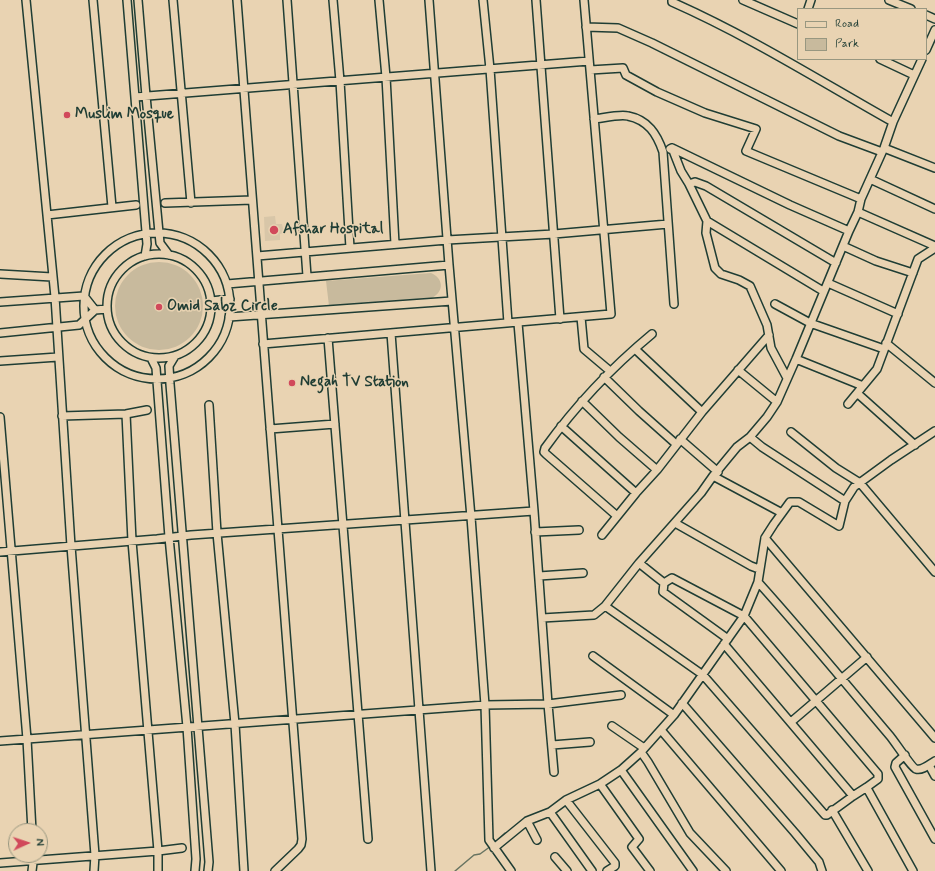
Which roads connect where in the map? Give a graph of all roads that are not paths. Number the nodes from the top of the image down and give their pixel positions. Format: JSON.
{"nodes":[{"id":1,"x":26,"y":0,"type":"edge"},
{"id":2,"x":93,"y":0,"type":"edge"},
{"id":3,"x":127,"y":0,"type":"edge"},
{"id":4,"x":138,"y":0,"type":"edge"},
{"id":5,"x":173,"y":0,"type":"edge"},
{"id":6,"x":237,"y":0,"type":"edge"},
{"id":7,"x":287,"y":0,"type":"edge"},
{"id":8,"x":333,"y":0,"type":"edge"},
{"id":9,"x":379,"y":0,"type":"edge"},
{"id":10,"x":429,"y":0,"type":"edge"},
{"id":11,"x":483,"y":0,"type":"edge"},
{"id":12,"x":536,"y":0,"type":"edge"},
{"id":13,"x":584,"y":0,"type":"edge"},
{"id":14,"x":672,"y":0,"type":"edge"},
{"id":15,"x":743,"y":0,"type":"edge"},
{"id":16,"x":888,"y":0,"type":"edge"},
{"id":17,"x":908,"y":8,"type":"edge"},
{"id":18,"x":797,"y":24,"type":"edge"},
{"id":19,"x":586,"y":27,"type":"junction"},
{"id":20,"x":935,"y":30,"type":"edge"},
{"id":21,"x":927,"y":48,"type":"edge"},
{"id":22,"x":882,"y":60,"type":"edge"},
{"id":23,"x":922,"y":60,"type":"edge"},
{"id":24,"x":589,"y":61,"type":"junction"},
{"id":25,"x":542,"y":65,"type":"junction"},
{"id":26,"x":490,"y":69,"type":"junction"},
{"id":27,"x":590,"y":70,"type":"junction"},
{"id":28,"x":435,"y":74,"type":"junction"},
{"id":29,"x":914,"y":75,"type":"junction"},
{"id":30,"x":386,"y":78,"type":"junction"},
{"id":31,"x":340,"y":81,"type":"junction"},
{"id":32,"x":294,"y":85,"type":"junction"},
{"id":33,"x":244,"y":88,"type":"junction"},
{"id":34,"x":182,"y":93,"type":"junction"},
{"id":35,"x":146,"y":96,"type":"junction"},
{"id":36,"x":135,"y":97,"type":"junction"},
{"id":37,"x":594,"y":119,"type":"junction"},
{"id":38,"x":892,"y":122,"type":"junction"},
{"id":39,"x":672,"y":148,"type":"junction"},
{"id":40,"x":883,"y":150,"type":"junction"},
{"id":41,"x":663,"y":152,"type":"junction"},
{"id":42,"x":935,"y":168,"type":"edge"},
{"id":43,"x":870,"y":179,"type":"junction"},
{"id":44,"x":689,"y":184,"type":"junction"},
{"id":45,"x":861,"y":199,"type":"junction"},
{"id":46,"x":252,"y":200,"type":"junction"},
{"id":47,"x":165,"y":203,"type":"dead end"},
{"id":48,"x":191,"y":203,"type":"junction"},
{"id":49,"x":136,"y":205,"type":"dead end"},
{"id":50,"x":112,"y":207,"type":"junction"},
{"id":51,"x":934,"y":207,"type":"edge"},
{"id":52,"x":858,"y":212,"type":"junction"},
{"id":53,"x":47,"y":215,"type":"junction"},
{"id":54,"x":707,"y":220,"type":"junction"},
{"id":55,"x":668,"y":224,"type":"junction"},
{"id":56,"x":603,"y":229,"type":"junction"},
{"id":57,"x":849,"y":230,"type":"junction"},
{"id":58,"x":159,"y":232,"type":"junction"},
{"id":59,"x":146,"y":233,"type":"junction"},
{"id":60,"x":554,"y":234,"type":"junction"},
{"id":61,"x":501,"y":237,"type":"junction"},
{"id":62,"x":447,"y":240,"type":"junction"},
{"id":63,"x":396,"y":244,"type":"junction"},
{"id":64,"x":843,"y":246,"type":"junction"},
{"id":65,"x":935,"y":247,"type":"edge"},
{"id":66,"x":350,"y":248,"type":"junction"},
{"id":67,"x":304,"y":252,"type":"junction"},
{"id":68,"x":169,"y":255,"type":"junction"},
{"id":69,"x":145,"y":256,"type":"junction"},
{"id":70,"x":257,"y":256,"type":"junction"},
{"id":71,"x":836,"y":263,"type":"junction"},
{"id":72,"x":449,"y":265,"type":"junction"},
{"id":73,"x":913,"y":273,"type":"junction"},
{"id":74,"x":0,"y":274,"type":"edge"},
{"id":75,"x":307,"y":276,"type":"junction"},
{"id":76,"x":52,"y":277,"type":"junction"},
{"id":77,"x":259,"y":281,"type":"junction"},
{"id":78,"x":828,"y":283,"type":"junction"},
{"id":79,"x":227,"y":284,"type":"junction"},
{"id":80,"x":824,"y":292,"type":"junction"},
{"id":81,"x":84,"y":296,"type":"junction"},
{"id":82,"x":55,"y":297,"type":"junction"},
{"id":83,"x":230,"y":299,"type":"junction"},
{"id":84,"x":211,"y":301,"type":"junction"},
{"id":85,"x":452,"y":301,"type":"junction"},
{"id":86,"x":0,"y":302,"type":"edge"},
{"id":87,"x":674,"y":304,"type":"dead end"},
{"id":88,"x":775,"y":304,"type":"dead end"},
{"id":89,"x":107,"y":309,"type":"junction"},
{"id":90,"x":95,"y":310,"type":"junction"},
{"id":91,"x":261,"y":314,"type":"junction"},
{"id":92,"x":898,"y":314,"type":"junction"},
{"id":93,"x":229,"y":317,"type":"junction"},
{"id":94,"x":581,"y":317,"type":"junction"},
{"id":95,"x":85,"y":318,"type":"junction"},
{"id":96,"x":560,"y":319,"type":"junction"},
{"id":97,"x":518,"y":322,"type":"junction"},
{"id":98,"x":508,"y":323,"type":"junction"},
{"id":99,"x":810,"y":323,"type":"junction"},
{"id":100,"x":56,"y":328,"type":"junction"},
{"id":101,"x":454,"y":328,"type":"junction"},
{"id":102,"x":0,"y":333,"type":"edge"},
{"id":103,"x":391,"y":333,"type":"junction"},
{"id":104,"x":652,"y":334,"type":"dead end"},
{"id":105,"x":769,"y":335,"type":"junction"},
{"id":106,"x":328,"y":338,"type":"junction"},
{"id":107,"x":264,"y":344,"type":"junction"},
{"id":108,"x":885,"y":346,"type":"junction"},
{"id":109,"x":635,"y":349,"type":"junction"},
{"id":110,"x":175,"y":356,"type":"junction"},
{"id":111,"x":58,"y":357,"type":"junction"},
{"id":112,"x":151,"y":358,"type":"junction"},
{"id":113,"x":796,"y":359,"type":"junction"},
{"id":114,"x":0,"y":361,"type":"edge"},
{"id":115,"x":738,"y":370,"type":"junction"},
{"id":116,"x":607,"y":374,"type":"junction"},
{"id":117,"x":170,"y":378,"type":"junction"},
{"id":118,"x":787,"y":378,"type":"junction"},
{"id":119,"x":157,"y":380,"type":"junction"},
{"id":120,"x":935,"y":383,"type":"edge"},
{"id":121,"x":863,"y":386,"type":"junction"},
{"id":122,"x":857,"y":394,"type":"junction"},
{"id":123,"x":582,"y":401,"type":"junction"},
{"id":124,"x":777,"y":402,"type":"junction"},
{"id":125,"x":848,"y":404,"type":"dead end"},
{"id":126,"x":209,"y":406,"type":"dead end"},
{"id":127,"x":147,"y":410,"type":"dead end"},
{"id":128,"x":702,"y":412,"type":"junction"},
{"id":129,"x":126,"y":414,"type":"junction"},
{"id":130,"x":62,"y":416,"type":"junction"},
{"id":131,"x":0,"y":417,"type":"edge"},
{"id":132,"x":335,"y":424,"type":"junction"},
{"id":133,"x":561,"y":426,"type":"junction"},
{"id":134,"x":270,"y":429,"type":"junction"},
{"id":135,"x":935,"y":431,"type":"edge"},
{"id":136,"x":791,"y":432,"type":"dead end"},
{"id":137,"x":750,"y":437,"type":"junction"},
{"id":138,"x":678,"y":442,"type":"junction"},
{"id":139,"x":915,"y":445,"type":"junction"},
{"id":140,"x":657,"y":470,"type":"junction"},
{"id":141,"x":715,"y":474,"type":"junction"},
{"id":142,"x":860,"y":483,"type":"junction"},
{"id":143,"x":636,"y":493,"type":"junction"},
{"id":144,"x":845,"y":501,"type":"junction"},
{"id":145,"x":534,"y":511,"type":"junction"},
{"id":146,"x":782,"y":513,"type":"junction"},
{"id":147,"x":471,"y":516,"type":"junction"},
{"id":148,"x":617,"y":516,"type":"junction"},
{"id":149,"x":405,"y":521,"type":"junction"},
{"id":150,"x":675,"y":523,"type":"junction"},
{"id":151,"x":343,"y":525,"type":"junction"},
{"id":152,"x":278,"y":529,"type":"junction"},
{"id":153,"x":578,"y":530,"type":"dead end"},
{"id":154,"x":535,"y":532,"type":"junction"},
{"id":155,"x":217,"y":533,"type":"junction"},
{"id":156,"x":602,"y":535,"type":"dead end"},
{"id":157,"x":182,"y":536,"type":"junction"},
{"id":158,"x":170,"y":538,"type":"junction"},
{"id":159,"x":765,"y":538,"type":"junction"},
{"id":160,"x":132,"y":541,"type":"junction"},
{"id":161,"x":71,"y":546,"type":"junction"},
{"id":162,"x":11,"y":551,"type":"junction"},
{"id":163,"x":0,"y":552,"type":"edge"},
{"id":164,"x":639,"y":563,"type":"junction"},
{"id":165,"x":759,"y":569,"type":"junction"},
{"id":166,"x":935,"y":572,"type":"edge"},
{"id":167,"x":583,"y":573,"type":"dead end"},
{"id":168,"x":539,"y":576,"type":"junction"},
{"id":169,"x":758,"y":582,"type":"junction"},
{"id":170,"x":664,"y":583,"type":"junction"},
{"id":171,"x":605,"y":606,"type":"junction"},
{"id":172,"x":744,"y":616,"type":"junction"},
{"id":173,"x":542,"y":618,"type":"junction"},
{"id":174,"x":726,"y":642,"type":"junction"},
{"id":175,"x":592,"y":656,"type":"dead end"},
{"id":176,"x":867,"y":657,"type":"junction"},
{"id":177,"x":703,"y":675,"type":"junction"},
{"id":178,"x":842,"y":679,"type":"junction"},
{"id":179,"x":621,"y":695,"type":"dead end"},
{"id":180,"x":816,"y":701,"type":"junction"},
{"id":181,"x":682,"y":703,"type":"junction"},
{"id":182,"x":548,"y":704,"type":"junction"},
{"id":183,"x":485,"y":705,"type":"junction"},
{"id":184,"x":419,"y":710,"type":"junction"},
{"id":185,"x":358,"y":714,"type":"junction"},
{"id":186,"x":674,"y":715,"type":"junction"},
{"id":187,"x":292,"y":719,"type":"junction"},
{"id":188,"x":792,"y":722,"type":"junction"},
{"id":189,"x":235,"y":724,"type":"junction"},
{"id":190,"x":198,"y":726,"type":"junction"},
{"id":191,"x":612,"y":726,"type":"dead end"},
{"id":192,"x":187,"y":727,"type":"junction"},
{"id":193,"x":148,"y":730,"type":"junction"},
{"id":194,"x":661,"y":730,"type":"junction"},
{"id":195,"x":86,"y":735,"type":"junction"},
{"id":196,"x":935,"y":738,"type":"edge"},
{"id":197,"x":26,"y":739,"type":"junction"},
{"id":198,"x":0,"y":741,"type":"edge"},
{"id":199,"x":590,"y":742,"type":"dead end"},
{"id":200,"x":552,"y":745,"type":"junction"},
{"id":201,"x":643,"y":750,"type":"junction"},
{"id":202,"x":904,"y":755,"type":"junction"},
{"id":203,"x":932,"y":763,"type":"edge"},
{"id":204,"x":621,"y":770,"type":"junction"},
{"id":205,"x":554,"y":772,"type":"dead end"},
{"id":206,"x":935,"y":776,"type":"edge"},
{"id":207,"x":600,"y":784,"type":"junction"},
{"id":208,"x":867,"y":787,"type":"junction"},
{"id":209,"x":853,"y":796,"type":"junction"},
{"id":210,"x":566,"y":800,"type":"junction"},
{"id":211,"x":832,"y":810,"type":"junction"},
{"id":212,"x":550,"y":812,"type":"junction"},
{"id":213,"x":527,"y":821,"type":"junction"},
{"id":214,"x":31,"y":823,"type":"edge"},
{"id":215,"x":368,"y":839,"type":"dead end"},
{"id":216,"x":935,"y":839,"type":"edge"},
{"id":217,"x":538,"y":840,"type":"dead end"},
{"id":218,"x":182,"y":848,"type":"dead end"},
{"id":219,"x":494,"y":848,"type":"junction"},
{"id":220,"x":158,"y":851,"type":"junction"},
{"id":221,"x":95,"y":855,"type":"junction"},
{"id":222,"x":48,"y":857,"type":"edge"},
{"id":223,"x":555,"y":857,"type":"dead end"},
{"id":224,"x":94,"y":871,"type":"edge"},
{"id":225,"x":158,"y":871,"type":"edge"},
{"id":226,"x":195,"y":871,"type":"edge"},
{"id":227,"x":208,"y":871,"type":"edge"},
{"id":228,"x":244,"y":871,"type":"edge"},
{"id":229,"x":275,"y":871,"type":"edge"},
{"id":230,"x":431,"y":871,"type":"edge"},
{"id":231,"x":511,"y":871,"type":"edge"},
{"id":232,"x":566,"y":871,"type":"edge"},
{"id":233,"x":592,"y":871,"type":"edge"},
{"id":234,"x":607,"y":871,"type":"edge"},
{"id":235,"x":650,"y":871,"type":"edge"},
{"id":236,"x":693,"y":871,"type":"edge"},
{"id":237,"x":726,"y":871,"type":"edge"},
{"id":238,"x":781,"y":871,"type":"edge"},
{"id":239,"x":822,"y":871,"type":"edge"},
{"id":240,"x":868,"y":871,"type":"edge"},
{"id":241,"x":912,"y":871,"type":"edge"}],
"edges":[{"from":1,"to":53,"type":"street"},
{"from":2,"to":50,"type":"street"},
{"from":3,"to":36,"type":"street"},
{"from":4,"to":35,"type":"street"},
{"from":5,"to":34,"type":"street"},
{"from":6,"to":33,"type":"street"},
{"from":7,"to":32,"type":"street"},
{"from":8,"to":31,"type":"street"},
{"from":9,"to":30,"type":"street"},
{"from":10,"to":28,"type":"street"},
{"from":11,"to":26,"type":"street"},
{"from":12,"to":25,"type":"street"},
{"from":13,"to":19,"type":"street"},
{"from":14,"to":38,"type":"street"},
{"from":15,"to":18,"type":"street"},
{"from":16,"to":17,"type":"street"},
{"from":19,"to":24,"type":"street"},
{"from":19,"to":40,"type":"street"},
{"from":20,"to":21,"type":"street"},
{"from":22,"to":29,"type":"street"},
{"from":23,"to":29,"type":"street"},
{"from":24,"to":25,"type":"street"},
{"from":24,"to":27,"type":"street"},
{"from":25,"to":26,"type":"street"},
{"from":25,"to":60,"type":"street"},
{"from":26,"to":28,"type":"street"},
{"from":26,"to":61,"type":"street"},
{"from":27,"to":37,"type":"street"},
{"from":27,"to":45,"type":"street"},
{"from":28,"to":30,"type":"street"},
{"from":28,"to":62,"type":"street"},
{"from":29,"to":38,"type":"street"},
{"from":30,"to":31,"type":"street"},
{"from":30,"to":63,"type":"street"},
{"from":31,"to":32,"type":"street"},
{"from":31,"to":66,"type":"street"},
{"from":32,"to":33,"type":"street"},
{"from":32,"to":67,"type":"street"},
{"from":33,"to":34,"type":"street"},
{"from":33,"to":46,"type":"street"},
{"from":34,"to":35,"type":"street"},
{"from":34,"to":48,"type":"street"},
{"from":35,"to":36,"type":"street"},
{"from":35,"to":58,"type":"street"},
{"from":36,"to":59,"type":"street"},
{"from":37,"to":41,"type":"street"},
{"from":37,"to":56,"type":"street"},
{"from":38,"to":40,"type":"street"},
{"from":39,"to":41,"type":"street"},
{"from":39,"to":44,"type":"street"},
{"from":39,"to":57,"type":"street"},
{"from":40,"to":42,"type":"street"},
{"from":40,"to":43,"type":"street"},
{"from":41,"to":55,"type":"street"},
{"from":43,"to":45,"type":"street"},
{"from":43,"to":51,"type":"street"},
{"from":44,"to":54,"type":"street"},
{"from":44,"to":71,"type":"street"},
{"from":45,"to":52,"type":"street"},
{"from":46,"to":48,"type":"street"},
{"from":46,"to":70,"type":"street"},
{"from":47,"to":48,"type":"street"},
{"from":49,"to":50,"type":"street"},
{"from":50,"to":53,"type":"street"},
{"from":52,"to":57,"type":"street"},
{"from":52,"to":65,"type":"street"},
{"from":53,"to":76,"type":"street"},
{"from":54,"to":80,"type":"street"},
{"from":54,"to":105,"type":"street"},
{"from":55,"to":56,"type":"street"},
{"from":55,"to":87,"type":"street"},
{"from":56,"to":60,"type":"street"},
{"from":56,"to":94,"type":"street"},
{"from":57,"to":64,"type":"street"},
{"from":58,"to":59,"type":"street"},
{"from":58,"to":68,"type":"street"},
{"from":58,"to":79,"type":"street"},
{"from":59,"to":69,"type":"street"},
{"from":59,"to":81,"type":"street"},
{"from":60,"to":61,"type":"street"},
{"from":60,"to":96,"type":"street"},
{"from":61,"to":62,"type":"street"},
{"from":61,"to":98,"type":"street"},
{"from":62,"to":63,"type":"street"},
{"from":62,"to":72,"type":"street"},
{"from":63,"to":66,"type":"street"},
{"from":64,"to":71,"type":"street"},
{"from":64,"to":73,"type":"street"},
{"from":65,"to":73,"type":"street"},
{"from":66,"to":67,"type":"street"},
{"from":67,"to":70,"type":"street"},
{"from":67,"to":75,"type":"street"},
{"from":68,"to":69,"type":"street"},
{"from":68,"to":84,"type":"street"},
{"from":69,"to":89,"type":"street"},
{"from":70,"to":77,"type":"street"},
{"from":71,"to":78,"type":"street"},
{"from":72,"to":75,"type":"street"},
{"from":72,"to":85,"type":"street"},
{"from":73,"to":92,"type":"street"},
{"from":74,"to":76,"type":"street"},
{"from":75,"to":77,"type":"street"},
{"from":76,"to":82,"type":"street"},
{"from":77,"to":79,"type":"street"},
{"from":77,"to":91,"type":"street"},
{"from":78,"to":80,"type":"street"},
{"from":78,"to":92,"type":"street"},
{"from":79,"to":83,"type":"street"},
{"from":80,"to":99,"type":"street"},
{"from":81,"to":82,"type":"street"},
{"from":81,"to":90,"type":"street"},
{"from":81,"to":95,"type":"street"},
{"from":82,"to":86,"type":"street"},
{"from":82,"to":100,"type":"street"},
{"from":83,"to":84,"type":"street"},
{"from":83,"to":93,"type":"street"},
{"from":84,"to":110,"type":"street"},
{"from":85,"to":91,"type":"street"},
{"from":85,"to":101,"type":"street"},
{"from":88,"to":99,"type":"street"},
{"from":89,"to":90,"type":"street"},
{"from":89,"to":112,"type":"street"},
{"from":90,"to":95,"type":"street"},
{"from":91,"to":93,"type":"street"},
{"from":91,"to":107,"type":"street"},
{"from":92,"to":108,"type":"street"},
{"from":93,"to":117,"type":"street"},
{"from":94,"to":96,"type":"street"},
{"from":94,"to":116,"type":"street"},
{"from":95,"to":100,"type":"street"},
{"from":95,"to":119,"type":"street"},
{"from":96,"to":97,"type":"street"},
{"from":97,"to":98,"type":"street"},
{"from":97,"to":145,"type":"street"},
{"from":98,"to":101,"type":"street"},
{"from":99,"to":108,"type":"street"},
{"from":99,"to":113,"type":"street"},
{"from":100,"to":102,"type":"street"},
{"from":100,"to":111,"type":"street"},
{"from":101,"to":103,"type":"street"},
{"from":101,"to":147,"type":"street"},
{"from":103,"to":106,"type":"street"},
{"from":103,"to":149,"type":"street"},
{"from":104,"to":109,"type":"street"},
{"from":105,"to":115,"type":"street"},
{"from":105,"to":118,"type":"street"},
{"from":106,"to":107,"type":"street"},
{"from":106,"to":132,"type":"street"},
{"from":107,"to":134,"type":"street"},
{"from":108,"to":120,"type":"street"},
{"from":108,"to":121,"type":"street"},
{"from":109,"to":116,"type":"street"},
{"from":109,"to":128,"type":"street"},
{"from":110,"to":112,"type":"street"},
{"from":110,"to":117,"type":"street"},
{"from":111,"to":114,"type":"street"},
{"from":111,"to":130,"type":"street"},
{"from":112,"to":119,"type":"street"},
{"from":113,"to":118,"type":"street"},
{"from":113,"to":121,"type":"street"},
{"from":115,"to":124,"type":"street"},
{"from":115,"to":128,"type":"street"},
{"from":116,"to":123,"type":"street"},
{"from":116,"to":138,"type":"street"},
{"from":117,"to":119,"type":"street"},
{"from":117,"to":157,"type":"street"},
{"from":118,"to":124,"type":"street"},
{"from":119,"to":158,"type":"street"},
{"from":121,"to":122,"type":"street"},
{"from":122,"to":125,"type":"street"},
{"from":122,"to":139,"type":"street"},
{"from":123,"to":133,"type":"street"},
{"from":123,"to":140,"type":"street"},
{"from":124,"to":137,"type":"street"},
{"from":126,"to":155,"type":"street"},
{"from":127,"to":129,"type":"street"},
{"from":128,"to":138,"type":"street"},
{"from":129,"to":130,"type":"street"},
{"from":129,"to":160,"type":"street"},
{"from":130,"to":161,"type":"street"},
{"from":131,"to":162,"type":"street"},
{"from":132,"to":134,"type":"street"},
{"from":132,"to":151,"type":"street"},
{"from":133,"to":143,"type":"street"},
{"from":133,"to":148,"type":"street"},
{"from":134,"to":152,"type":"street"},
{"from":135,"to":139,"type":"street"},
{"from":136,"to":142,"type":"street"},
{"from":137,"to":141,"type":"street"},
{"from":137,"to":144,"type":"street"},
{"from":138,"to":140,"type":"street"},
{"from":138,"to":141,"type":"street"},
{"from":139,"to":142,"type":"street"},
{"from":140,"to":143,"type":"street"},
{"from":141,"to":146,"type":"street"},
{"from":141,"to":150,"type":"street"},
{"from":142,"to":144,"type":"street"},
{"from":142,"to":166,"type":"street"},
{"from":143,"to":148,"type":"street"},
{"from":144,"to":146,"type":"street"},
{"from":145,"to":147,"type":"street"},
{"from":145,"to":154,"type":"street"},
{"from":146,"to":159,"type":"street"},
{"from":147,"to":149,"type":"street"},
{"from":147,"to":183,"type":"street"},
{"from":148,"to":156,"type":"street"},
{"from":149,"to":151,"type":"street"},
{"from":149,"to":184,"type":"street"},
{"from":150,"to":164,"type":"street"},
{"from":150,"to":165,"type":"street"},
{"from":151,"to":152,"type":"street"},
{"from":151,"to":185,"type":"street"},
{"from":152,"to":155,"type":"street"},
{"from":152,"to":187,"type":"street"},
{"from":153,"to":154,"type":"street"},
{"from":154,"to":168,"type":"street"},
{"from":155,"to":157,"type":"street"},
{"from":155,"to":189,"type":"street"},
{"from":157,"to":158,"type":"street"},
{"from":157,"to":190,"type":"street"},
{"from":158,"to":160,"type":"street"},
{"from":158,"to":192,"type":"street"},
{"from":159,"to":165,"type":"street"},
{"from":159,"to":176,"type":"street"},
{"from":160,"to":161,"type":"street"},
{"from":160,"to":193,"type":"street"},
{"from":161,"to":162,"type":"street"},
{"from":161,"to":195,"type":"street"},
{"from":162,"to":163,"type":"street"},
{"from":162,"to":197,"type":"street"},
{"from":164,"to":170,"type":"street"},
{"from":164,"to":171,"type":"street"},
{"from":165,"to":169,"type":"street"},
{"from":167,"to":168,"type":"street"},
{"from":168,"to":173,"type":"street"},
{"from":169,"to":172,"type":"street"},
{"from":169,"to":178,"type":"street"},
{"from":170,"to":172,"type":"street"},
{"from":170,"to":174,"type":"street"},
{"from":171,"to":173,"type":"street"},
{"from":171,"to":177,"type":"street"},
{"from":172,"to":174,"type":"street"},
{"from":172,"to":180,"type":"street"},
{"from":173,"to":182,"type":"street"},
{"from":174,"to":177,"type":"street"},
{"from":174,"to":188,"type":"street"},
{"from":175,"to":186,"type":"street"},
{"from":176,"to":178,"type":"street"},
{"from":176,"to":196,"type":"street"},
{"from":177,"to":181,"type":"street"},
{"from":177,"to":211,"type":"street"},
{"from":178,"to":180,"type":"street"},
{"from":178,"to":202,"type":"street"},
{"from":179,"to":182,"type":"street"},
{"from":180,"to":188,"type":"street"},
{"from":180,"to":208,"type":"street"},
{"from":181,"to":186,"type":"street"},
{"from":181,"to":239,"type":"street"},
{"from":182,"to":183,"type":"street"},
{"from":182,"to":200,"type":"street"},
{"from":183,"to":184,"type":"street"},
{"from":183,"to":219,"type":"street"},
{"from":184,"to":185,"type":"street"},
{"from":184,"to":230,"type":"street"},
{"from":185,"to":187,"type":"street"},
{"from":185,"to":215,"type":"street"},
{"from":186,"to":194,"type":"street"},
{"from":187,"to":189,"type":"street"},
{"from":187,"to":229,"type":"street"},
{"from":188,"to":209,"type":"street"},
{"from":189,"to":190,"type":"street"},
{"from":189,"to":228,"type":"street"},
{"from":190,"to":192,"type":"street"},
{"from":190,"to":227,"type":"street"},
{"from":191,"to":201,"type":"street"},
{"from":192,"to":193,"type":"street"},
{"from":192,"to":226,"type":"street"},
{"from":193,"to":195,"type":"street"},
{"from":193,"to":220,"type":"street"},
{"from":194,"to":201,"type":"street"},
{"from":194,"to":238,"type":"street"},
{"from":195,"to":197,"type":"street"},
{"from":195,"to":221,"type":"street"},
{"from":197,"to":198,"type":"street"},
{"from":197,"to":214,"type":"street"},
{"from":199,"to":200,"type":"street"},
{"from":200,"to":205,"type":"street"},
{"from":201,"to":204,"type":"street"},
{"from":201,"to":237,"type":"street"},
{"from":202,"to":203,"type":"street"},
{"from":202,"to":216,"type":"street"},
{"from":203,"to":206,"type":"street"},
{"from":204,"to":207,"type":"street"},
{"from":204,"to":236,"type":"street"},
{"from":207,"to":210,"type":"street"},
{"from":207,"to":235,"type":"street"},
{"from":208,"to":209,"type":"street"},
{"from":208,"to":241,"type":"street"},
{"from":209,"to":211,"type":"street"},
{"from":210,"to":212,"type":"street"},
{"from":210,"to":234,"type":"street"},
{"from":211,"to":240,"type":"street"},
{"from":212,"to":213,"type":"street"},
{"from":212,"to":233,"type":"street"},
{"from":213,"to":217,"type":"street"},
{"from":213,"to":219,"type":"street"},
{"from":218,"to":220,"type":"street"},
{"from":219,"to":231,"type":"street"},
{"from":220,"to":221,"type":"street"},
{"from":220,"to":225,"type":"street"},
{"from":221,"to":222,"type":"street"},
{"from":221,"to":224,"type":"street"},
{"from":223,"to":232,"type":"street"}]}
